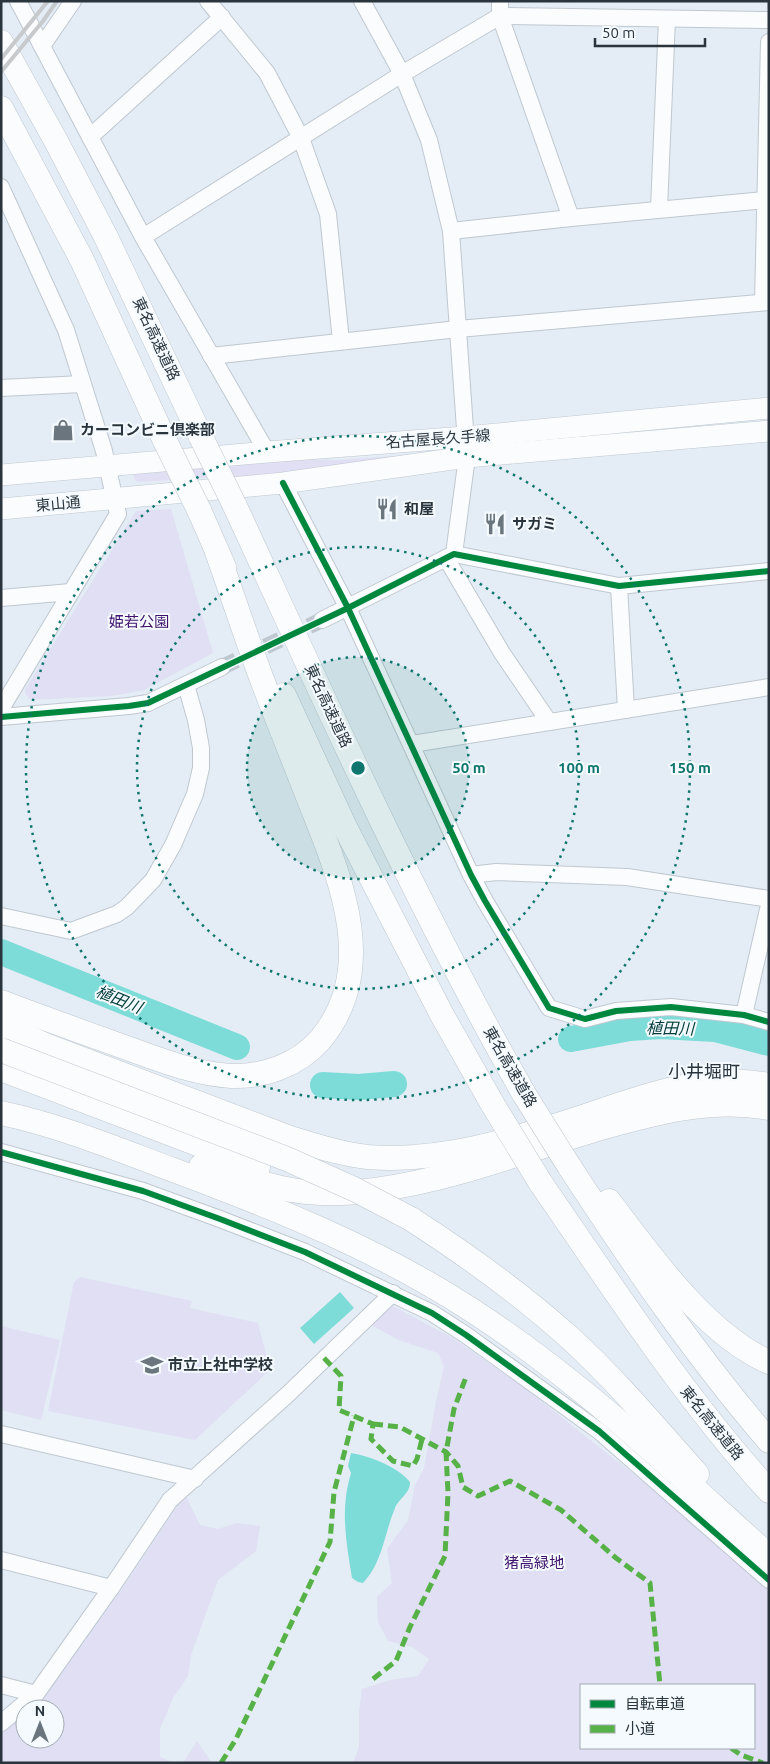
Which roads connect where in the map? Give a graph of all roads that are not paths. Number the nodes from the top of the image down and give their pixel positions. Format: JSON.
{"nodes":[{"id":1,"x":74,"y":1,"type":"edge"},
{"id":2,"x":208,"y":1,"type":"edge"},
{"id":3,"x":362,"y":1,"type":"edge"},
{"id":4,"x":22,"y":3,"type":"edge"},
{"id":5,"x":500,"y":9,"type":"edge"},
{"id":6,"x":222,"y":18,"type":"junction"},
{"id":7,"x":666,"y":19,"type":"junction"},
{"id":8,"x":769,"y":20,"type":"edge"},
{"id":9,"x":1,"y":42,"type":"edge"},
{"id":10,"x":769,"y":42,"type":"edge"},
{"id":11,"x":42,"y":46,"type":"junction"},
{"id":12,"x":402,"y":74,"type":"junction"},
{"id":13,"x":1,"y":108,"type":"edge"},
{"id":14,"x":90,"y":137,"type":"junction"},
{"id":15,"x":301,"y":138,"type":"junction"},
{"id":16,"x":1,"y":186,"type":"edge"},
{"id":17,"x":765,"y":200,"type":"junction"},
{"id":18,"x":659,"y":210,"type":"junction"},
{"id":19,"x":571,"y":218,"type":"junction"},
{"id":20,"x":451,"y":231,"type":"junction"},
{"id":21,"x":143,"y":237,"type":"junction"},
{"id":22,"x":766,"y":302,"type":"edge"},
{"id":23,"x":458,"y":329,"type":"junction"},
{"id":24,"x":341,"y":341,"type":"junction"},
{"id":25,"x":211,"y":356,"type":"junction"},
{"id":26,"x":82,"y":384,"type":"junction"},
{"id":27,"x":3,"y":387,"type":"edge"},
{"id":28,"x":769,"y":408,"type":"edge"},
{"id":29,"x":769,"y":431,"type":"edge"},
{"id":30,"x":466,"y":447,"type":"junction"},
{"id":31,"x":267,"y":452,"type":"junction"},
{"id":32,"x":108,"y":467,"type":"junction"},
{"id":33,"x":1,"y":476,"type":"edge"},
{"id":34,"x":283,"y":483,"type":"junction"},
{"id":35,"x":114,"y":499,"type":"junction"},
{"id":36,"x":1,"y":510,"type":"edge"},
{"id":37,"x":217,"y":552,"type":"junction"},
{"id":38,"x":450,"y":556,"type":"junction"},
{"id":39,"x":769,"y":571,"type":"edge"},
{"id":40,"x":620,"y":586,"type":"junction"},
{"id":41,"x":71,"y":592,"type":"junction"},
{"id":42,"x":1,"y":598,"type":"edge"},
{"id":43,"x":348,"y":608,"type":"junction"},
{"id":44,"x":322,"y":620,"type":"tunnel mouth"},
{"id":45,"x":222,"y":668,"type":"tunnel mouth"},
{"id":46,"x":186,"y":685,"type":"junction"},
{"id":47,"x":769,"y":687,"type":"edge"},
{"id":48,"x":1,"y":709,"type":"edge"},
{"id":49,"x":626,"y":710,"type":"junction"},
{"id":50,"x":1,"y":717,"type":"edge"},
{"id":51,"x":549,"y":722,"type":"junction"},
{"id":52,"x":412,"y":744,"type":"junction"},
{"id":53,"x":471,"y":875,"type":"junction"},
{"id":54,"x":769,"y":899,"type":"edge"},
{"id":55,"x":769,"y":905,"type":"edge"},
{"id":56,"x":1,"y":916,"type":"edge"},
{"id":57,"x":1,"y":1002,"type":"edge"},
{"id":58,"x":744,"y":1015,"type":"junction"},
{"id":59,"x":769,"y":1022,"type":"edge"},
{"id":60,"x":1,"y":1024,"type":"edge"},
{"id":61,"x":1,"y":1050,"type":"edge"},
{"id":62,"x":1,"y":1069,"type":"edge"},
{"id":63,"x":769,"y":1085,"type":"edge"},
{"id":64,"x":769,"y":1108,"type":"edge"},
{"id":65,"x":1,"y":1112,"type":"edge"},
{"id":66,"x":55,"y":1126,"type":"junction"},
{"id":67,"x":1,"y":1152,"type":"edge"},
{"id":68,"x":574,"y":1162,"type":"junction"},
{"id":69,"x":455,"y":1173,"type":"junction"},
{"id":70,"x":393,"y":1293,"type":"junction"},
{"id":71,"x":769,"y":1362,"type":"edge"},
{"id":72,"x":1,"y":1434,"type":"edge"},
{"id":73,"x":769,"y":1441,"type":"edge"},
{"id":74,"x":195,"y":1479,"type":"junction"},
{"id":75,"x":769,"y":1492,"type":"edge"},
{"id":76,"x":769,"y":1555,"type":"edge"},
{"id":77,"x":1,"y":1560,"type":"edge"},
{"id":78,"x":769,"y":1580,"type":"edge"},
{"id":79,"x":111,"y":1588,"type":"junction"},
{"id":80,"x":1,"y":1684,"type":"edge"},
{"id":81,"x":36,"y":1694,"type":"junction"},
{"id":82,"x":1,"y":1723,"type":"edge"}],
"edges":[{"from":1,"to":11,"type":"street"},
{"from":2,"to":6,"type":"street"},
{"from":3,"to":12,"type":"street"},
{"from":4,"to":11,"type":"street"},
{"from":5,"to":7,"type":"street"},
{"from":5,"to":12,"type":"street"},
{"from":5,"to":19,"type":"street"},
{"from":6,"to":14,"type":"street"},
{"from":6,"to":15,"type":"street"},
{"from":7,"to":8,"type":"street"},
{"from":7,"to":18,"type":"street"},
{"from":9,"to":68,"type":"highway","name":"東名高速道路","bridge":true},
{"from":10,"to":17,"type":"street"},
{"from":11,"to":14,"type":"street"},
{"from":12,"to":15,"type":"street"},
{"from":12,"to":20,"type":"street"},
{"from":13,"to":37,"type":"highway","name":"東名高速道路","bridge":true},
{"from":14,"to":21,"type":"street"},
{"from":15,"to":21,"type":"street"},
{"from":15,"to":24,"type":"street"},
{"from":16,"to":26,"type":"street"},
{"from":17,"to":18,"type":"street"},
{"from":17,"to":22,"type":"street"},
{"from":18,"to":19,"type":"street"},
{"from":19,"to":20,"type":"street"},
{"from":20,"to":23,"type":"street"},
{"from":21,"to":25,"type":"street"},
{"from":22,"to":23,"type":"street"},
{"from":23,"to":24,"type":"street"},
{"from":23,"to":30,"type":"street"},
{"from":24,"to":25,"type":"street"},
{"from":25,"to":31,"type":"street"},
{"from":26,"to":27,"type":"street"},
{"from":26,"to":32,"type":"street"},
{"from":28,"to":30,"type":"main road","name":"名古屋長久手線"},
{"from":29,"to":30,"type":"main road","name":"名古屋長久手線"},
{"from":30,"to":31,"type":"main road","name":"名古屋長久手線"},
{"from":30,"to":34,"type":"main road","name":"名古屋長久手線"},
{"from":30,"to":38,"type":"street"},
{"from":31,"to":32,"type":"main road","name":"名古屋長久手線"},
{"from":32,"to":33,"type":"main road"},
{"from":32,"to":35,"type":"street"},
{"from":34,"to":35,"type":"main road","name":"名古屋長久手線"},
{"from":34,"to":43,"type":"street"},
{"from":35,"to":36,"type":"main road","name":"東山通"},
{"from":35,"to":41,"type":"street"},
{"from":37,"to":57,"type":"highway"},
{"from":37,"to":75,"type":"highway","name":"東名高速道路","bridge":true},
{"from":38,"to":40,"type":"street"},
{"from":38,"to":43,"type":"street"},
{"from":38,"to":51,"type":"street"},
{"from":39,"to":40,"type":"street"},
{"from":40,"to":49,"type":"street"},
{"from":41,"to":42,"type":"street"},
{"from":41,"to":48,"type":"street"},
{"from":43,"to":44,"type":"street"},
{"from":43,"to":52,"type":"street"},
{"from":45,"to":46,"type":"street"},
{"from":46,"to":50,"type":"street"},
{"from":46,"to":56,"type":"street"},
{"from":47,"to":49,"type":"street"},
{"from":49,"to":51,"type":"street"},
{"from":51,"to":52,"type":"street"},
{"from":52,"to":53,"type":"street"},
{"from":53,"to":54,"type":"street"},
{"from":53,"to":58,"type":"street"},
{"from":55,"to":58,"type":"street"},
{"from":58,"to":59,"type":"street"},
{"from":60,"to":63,"type":"highway"},
{"from":61,"to":76,"type":"highway","bridge":true},
{"from":62,"to":69,"type":"highway"},
{"from":64,"to":69,"type":"highway"},
{"from":65,"to":66,"type":"highway"},
{"from":66,"to":69,"type":"highway"},
{"from":66,"to":76,"type":"highway"},
{"from":67,"to":70,"type":"street"},
{"from":68,"to":71,"type":"highway"},
{"from":68,"to":73,"type":"highway","name":"東名高速道路"},
{"from":70,"to":74,"type":"street"},
{"from":70,"to":78,"type":"street"},
{"from":72,"to":74,"type":"street"},
{"from":74,"to":79,"type":"street"},
{"from":77,"to":79,"type":"street"},
{"from":79,"to":81,"type":"street"},
{"from":80,"to":81,"type":"street"},
{"from":81,"to":82,"type":"street"}]}
